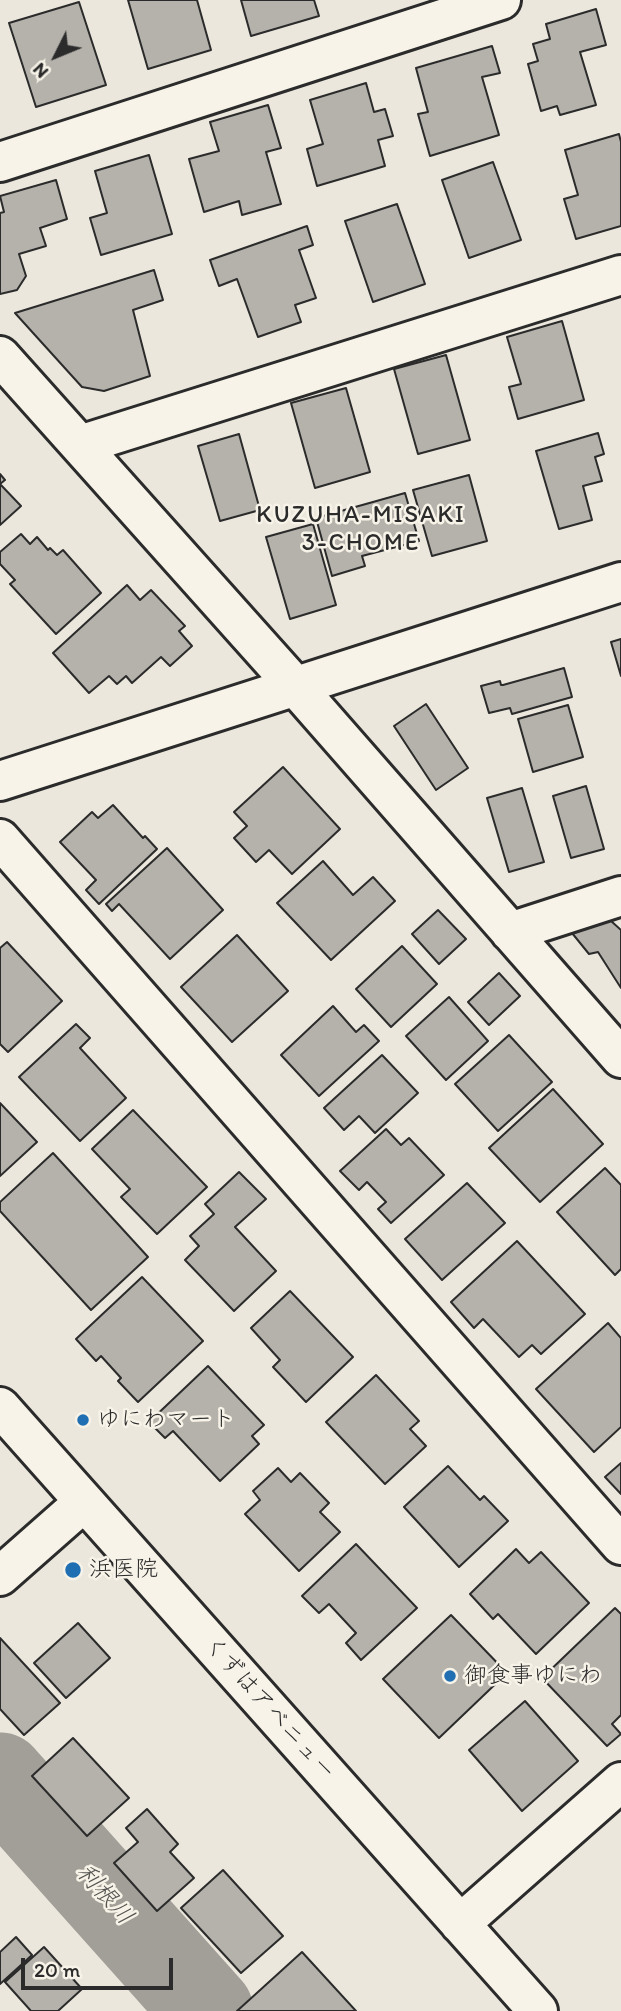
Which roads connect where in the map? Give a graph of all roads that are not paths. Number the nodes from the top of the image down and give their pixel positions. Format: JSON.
{"nodes":[{"id":1,"x":500,"y":0,"type":"edge"},
{"id":2,"x":0,"y":162,"type":"edge"},
{"id":3,"x":621,"y":275,"type":"edge"},
{"id":4,"x":0,"y":356,"type":"edge"},
{"id":5,"x":80,"y":445,"type":"junction"},
{"id":6,"x":621,"y":582,"type":"edge"},
{"id":7,"x":296,"y":687,"type":"junction"},
{"id":8,"x":0,"y":782,"type":"edge"},
{"id":9,"x":0,"y":839,"type":"edge"},
{"id":10,"x":621,"y":896,"type":"edge"},
{"id":11,"x":510,"y":932,"type":"junction"},
{"id":12,"x":621,"y":1058,"type":"edge"},
{"id":13,"x":0,"y":1407,"type":"edge"},
{"id":14,"x":84,"y":1502,"type":"junction"},
{"id":15,"x":621,"y":1545,"type":"edge"},
{"id":16,"x":0,"y":1576,"type":"edge"},
{"id":17,"x":621,"y":1782,"type":"edge"},
{"id":18,"x":460,"y":1924,"type":"junction"},
{"id":19,"x":538,"y":2011,"type":"edge"}],
"edges":[{"from":1,"to":2,"type":"street"},
{"from":3,"to":5,"type":"street"},
{"from":4,"to":5,"type":"street"},
{"from":5,"to":7,"type":"street"},
{"from":6,"to":7,"type":"street"},
{"from":7,"to":8,"type":"street"},
{"from":7,"to":11,"type":"street"},
{"from":9,"to":15,"type":"street"},
{"from":10,"to":11,"type":"street"},
{"from":11,"to":12,"type":"street"},
{"from":13,"to":14,"type":"street","name":"くずはアベニュー"},
{"from":14,"to":16,"type":"street"},
{"from":14,"to":18,"type":"street","name":"くずはアベニュー"},
{"from":17,"to":18,"type":"street"},
{"from":18,"to":19,"type":"street","name":"くずはアベニュー"}]}
